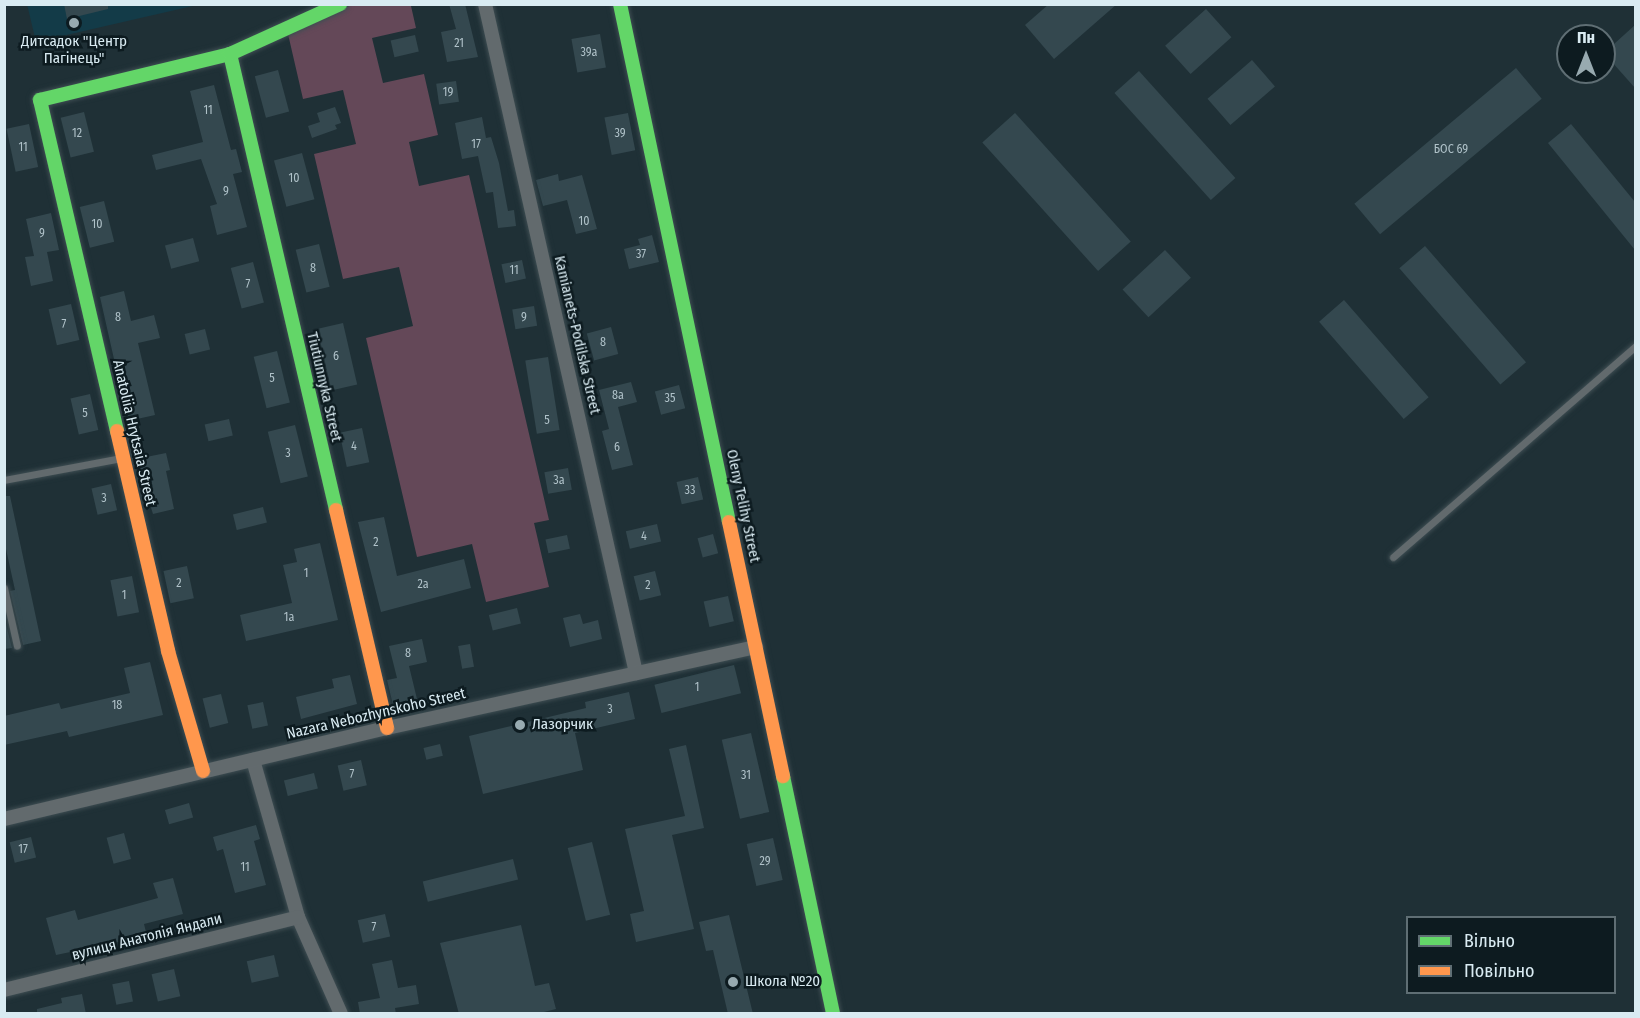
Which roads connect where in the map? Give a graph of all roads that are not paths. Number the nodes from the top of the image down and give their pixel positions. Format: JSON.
{"nodes":[{"id":1,"x":340,"y":4,"type":"edge"},
{"id":2,"x":485,"y":4,"type":"edge"},
{"id":3,"x":620,"y":4,"type":"edge"},
{"id":4,"x":230,"y":54,"type":"junction"},
{"id":5,"x":1635,"y":346,"type":"edge"},
{"id":6,"x":122,"y":458,"type":"junction"},
{"id":7,"x":4,"y":480,"type":"edge"},
{"id":8,"x":1393,"y":557,"type":"dead end"},
{"id":9,"x":4,"y":588,"type":"edge"},
{"id":10,"x":17,"y":646,"type":"dead end"},
{"id":11,"x":756,"y":647,"type":"junction"},
{"id":12,"x":636,"y":673,"type":"junction"},
{"id":13,"x":387,"y":728,"type":"junction"},
{"id":14,"x":253,"y":760,"type":"junction"},
{"id":15,"x":203,"y":771,"type":"junction"},
{"id":16,"x":4,"y":819,"type":"edge"},
{"id":17,"x":298,"y":917,"type":"junction"},
{"id":18,"x":4,"y":990,"type":"edge"},
{"id":19,"x":341,"y":1014,"type":"edge"},
{"id":20,"x":833,"y":1014,"type":"edge"}],
"edges":[{"from":1,"to":4,"type":"street"},
{"from":2,"to":12,"type":"street","name":"Kamianets-Podilska Street"},
{"from":3,"to":11,"type":"street","name":"Oleny Telihy Street"},
{"from":4,"to":6,"type":"street","name":"Anatoliia Hrytsaia Street"},
{"from":4,"to":13,"type":"street","name":"Tiutiunnyka Street"},
{"from":5,"to":8,"type":"lane"},
{"from":6,"to":7,"type":"lane"},
{"from":6,"to":15,"type":"street","name":"Anatoliia Hrytsaia Street"},
{"from":9,"to":10,"type":"lane"},
{"from":11,"to":12,"type":"street","name":"Nazara Nebozhynskoho Street"},
{"from":11,"to":20,"type":"street","name":"Oleny Telihy Street"},
{"from":12,"to":13,"type":"street","name":"Nazara Nebozhynskoho Street"},
{"from":13,"to":14,"type":"street","name":"Nazara Nebozhynskoho Street"},
{"from":14,"to":15,"type":"street","name":"Nazara Nebozhynskoho Street"},
{"from":14,"to":17,"type":"street"},
{"from":15,"to":16,"type":"street","name":"Nazara Nebozhynskoho Street"},
{"from":17,"to":18,"type":"street","name":"вулиця Анатолія Яндали"},
{"from":17,"to":19,"type":"street"}]}
